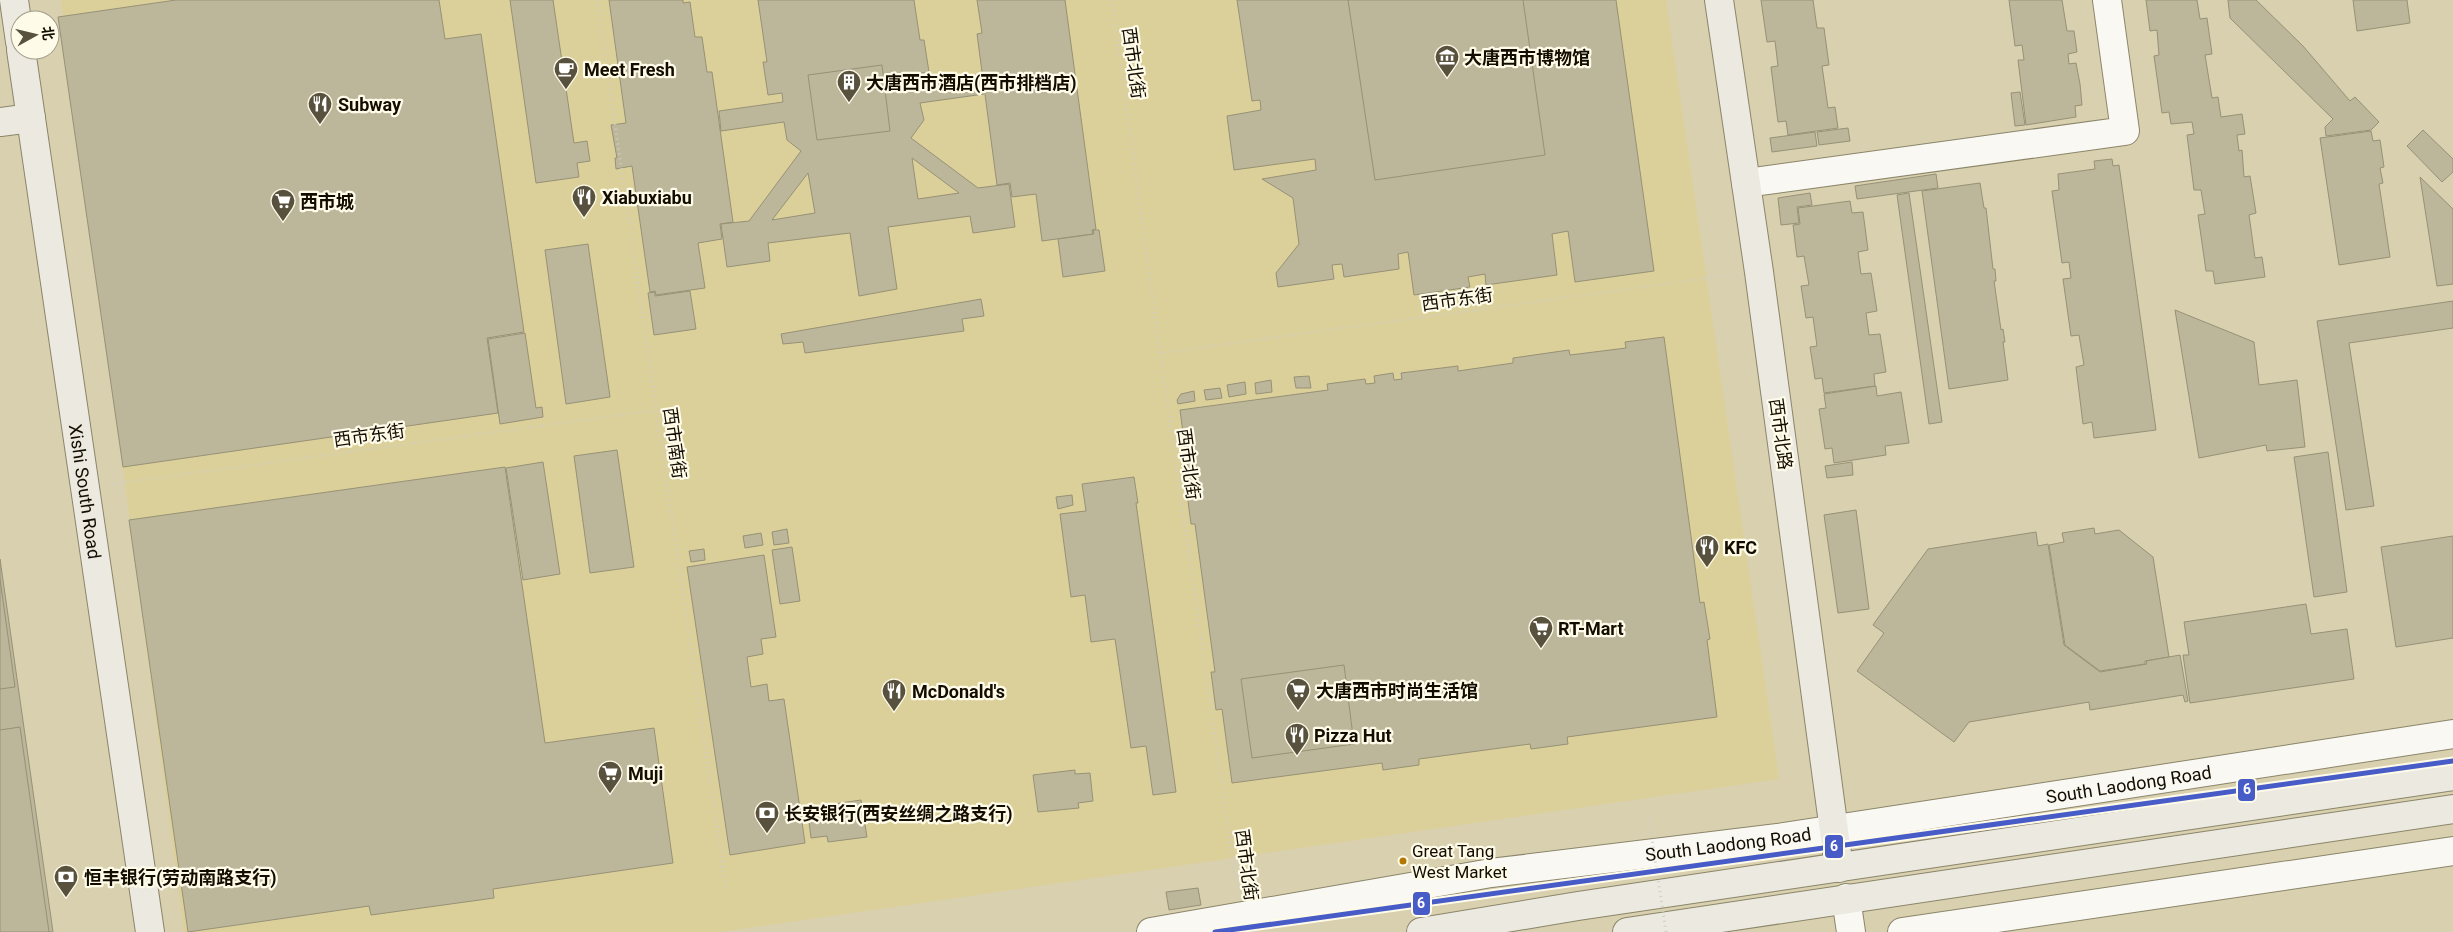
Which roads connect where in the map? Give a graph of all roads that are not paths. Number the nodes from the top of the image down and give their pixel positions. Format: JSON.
{"nodes":[{"id":1,"x":1719,"y":0,"type":"edge"},
{"id":2,"x":2107,"y":0,"type":"edge"},
{"id":3,"x":22,"y":60,"type":"edge"},
{"id":4,"x":31,"y":118,"type":"junction"},
{"id":5,"x":0,"y":122,"type":"edge"},
{"id":6,"x":1746,"y":183,"type":"junction"},
{"id":7,"x":2453,"y":734,"type":"edge"},
{"id":8,"x":2453,"y":776,"type":"edge"},
{"id":9,"x":2453,"y":809,"type":"edge"},
{"id":10,"x":1834,"y":829,"type":"junction"},
{"id":11,"x":2453,"y":851,"type":"edge"},
{"id":12,"x":1839,"y":868,"type":"junction"},
{"id":13,"x":1846,"y":898,"type":"junction"},
{"id":14,"x":150,"y":932,"type":"edge"},
{"id":15,"x":1151,"y":932,"type":"edge"},
{"id":16,"x":1422,"y":932,"type":"edge"},
{"id":17,"x":1627,"y":932,"type":"edge"},
{"id":18,"x":1851,"y":932,"type":"edge"},
{"id":19,"x":1902,"y":932,"type":"edge"}],
"edges":[{"from":1,"to":6,"type":"main road","name":"西市北路"},
{"from":2,"to":6,"type":"street"},
{"from":3,"to":4,"type":"main road","name":"Xishi South Road"},
{"from":4,"to":5,"type":"main road"},
{"from":4,"to":14,"type":"main road","name":"Xishi South Road"},
{"from":6,"to":10,"type":"main road","name":"西市北路"},
{"from":7,"to":10,"type":"street","name":"South Laodong Road"},
{"from":8,"to":12,"type":"main road"},
{"from":9,"to":13,"type":"main road"},
{"from":10,"to":12,"type":"main road","name":"西市北路"},
{"from":10,"to":15,"type":"street","name":"South Laodong Road"},
{"from":11,"to":19,"type":"street"},
{"from":12,"to":16,"type":"main road"},
{"from":13,"to":17,"type":"main road"},
{"from":13,"to":18,"type":"street"}]}
